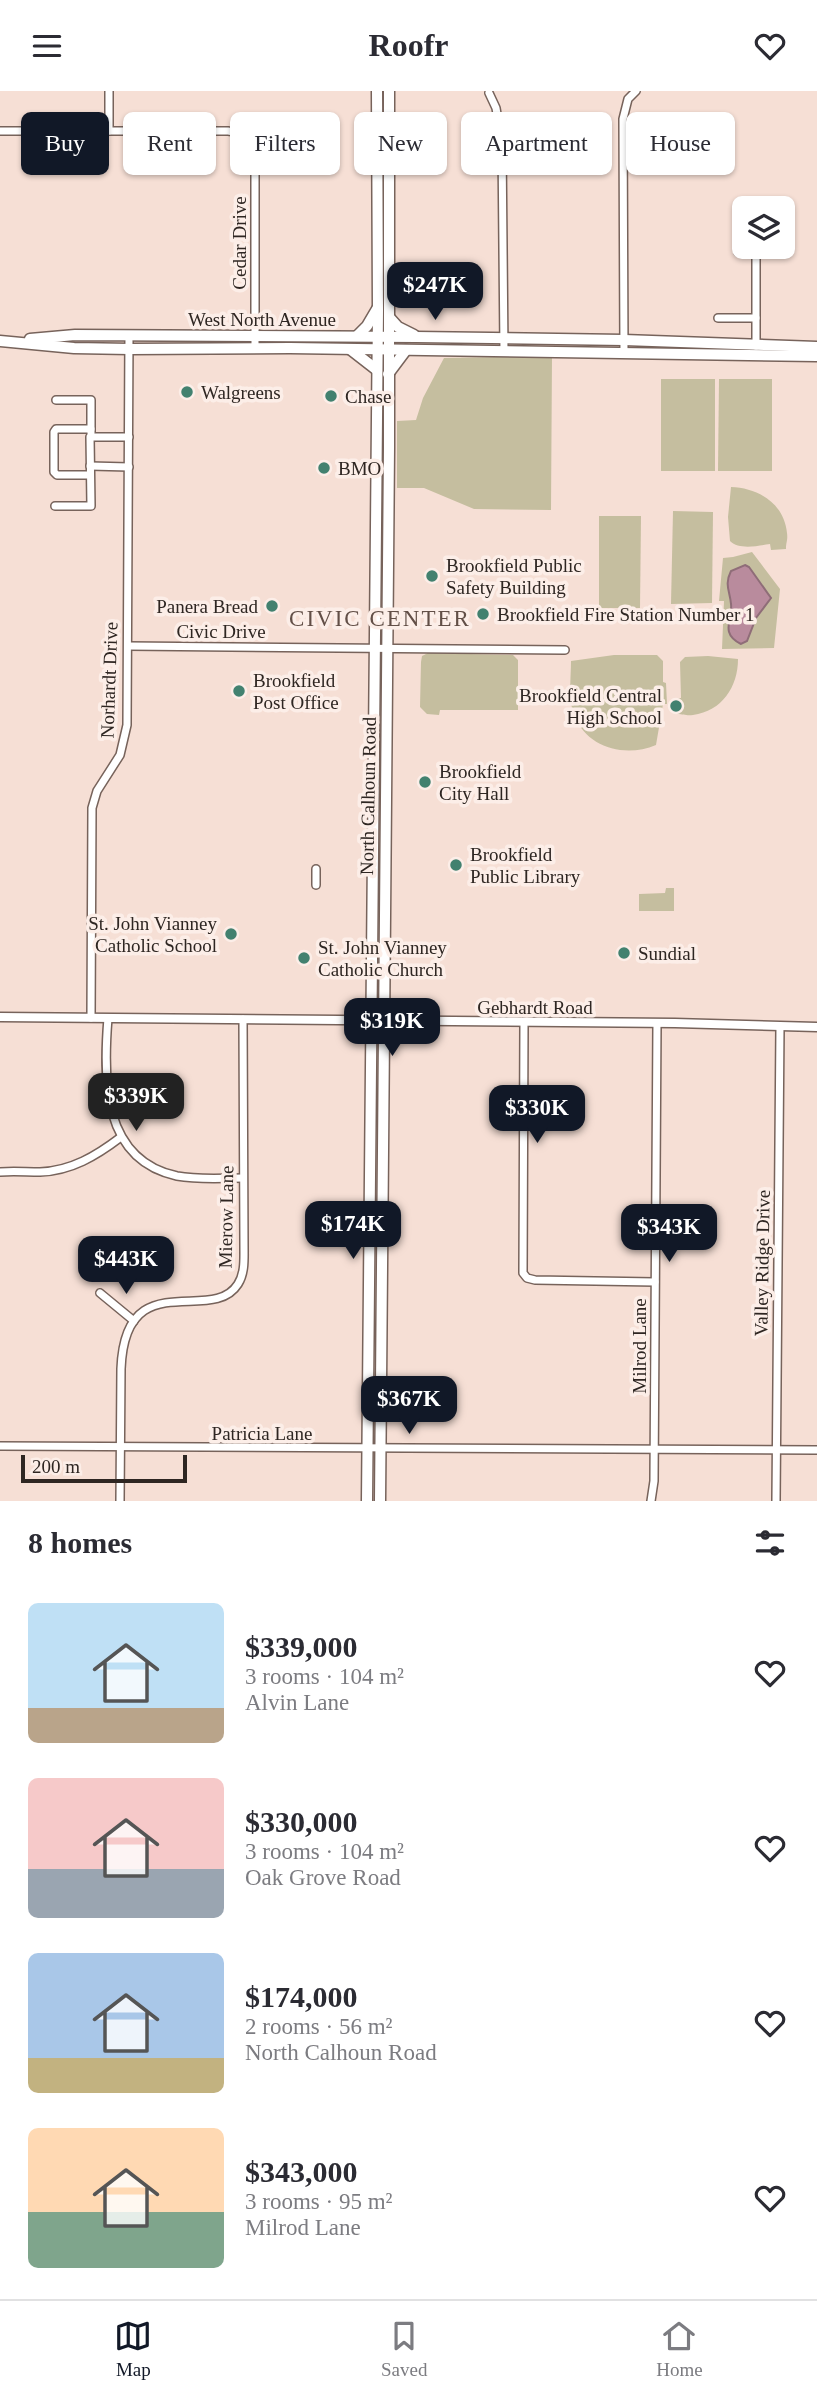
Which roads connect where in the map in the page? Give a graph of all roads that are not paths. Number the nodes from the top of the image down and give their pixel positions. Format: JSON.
{"nodes":[{"id":1,"x":109,"y":91,"type":"edge"},
{"id":2,"x":377,"y":91,"type":"edge"},
{"id":3,"x":389,"y":91,"type":"edge"},
{"id":4,"x":636,"y":91,"type":"edge"},
{"id":5,"x":489,"y":93,"type":"dead end"},
{"id":6,"x":109,"y":112,"type":"edge"},
{"id":7,"x":0,"y":131,"type":"edge"},
{"id":8,"x":21,"y":131,"type":"edge"},
{"id":9,"x":109,"y":131,"type":"edge"},
{"id":10,"x":756,"y":259,"type":"edge"},
{"id":11,"x":378,"y":309,"type":"junction"},
{"id":12,"x":389,"y":317,"type":"junction"},
{"id":13,"x":718,"y":318,"type":"dead end"},
{"id":14,"x":756,"y":318,"type":"junction"},
{"id":15,"x":130,"y":335,"type":"junction"},
{"id":16,"x":256,"y":335,"type":"junction"},
{"id":17,"x":357,"y":336,"type":"junction"},
{"id":18,"x":389,"y":336,"type":"junction"},
{"id":19,"x":416,"y":337,"type":"junction"},
{"id":20,"x":504,"y":338,"type":"junction"},
{"id":21,"x":624,"y":340,"type":"junction"},
{"id":22,"x":1,"y":341,"type":"edge"},
{"id":23,"x":377,"y":343,"type":"junction"},
{"id":24,"x":757,"y":346,"type":"junction"},
{"id":25,"x":817,"y":347,"type":"edge"},
{"id":26,"x":256,"y":348,"type":"junction"},
{"id":27,"x":290,"y":348,"type":"junction"},
{"id":28,"x":130,"y":349,"type":"junction"},
{"id":29,"x":350,"y":349,"type":"junction"},
{"id":30,"x":388,"y":350,"type":"junction"},
{"id":31,"x":405,"y":350,"type":"junction"},
{"id":32,"x":504,"y":351,"type":"junction"},
{"id":33,"x":624,"y":353,"type":"junction"},
{"id":34,"x":817,"y":356,"type":"edge"},
{"id":35,"x":377,"y":370,"type":"junction"},
{"id":36,"x":388,"y":374,"type":"junction"},
{"id":37,"x":56,"y":400,"type":"dead end"},
{"id":38,"x":91,"y":433,"type":"junction"},
{"id":39,"x":129,"y":437,"type":"junction"},
{"id":40,"x":129,"y":467,"type":"junction"},
{"id":41,"x":90,"y":471,"type":"junction"},
{"id":42,"x":55,"y":506,"type":"dead end"},
{"id":43,"x":128,"y":646,"type":"junction"},
{"id":44,"x":374,"y":647,"type":"junction"},
{"id":45,"x":387,"y":647,"type":"junction"},
{"id":46,"x":565,"y":650,"type":"dead end"},
{"id":47,"x":316,"y":869,"type":"dead end"},
{"id":48,"x":316,"y":885,"type":"dead end"},
{"id":49,"x":371,"y":946,"type":"junction"},
{"id":50,"x":0,"y":1017,"type":"edge"},
{"id":51,"x":91,"y":1018,"type":"junction"},
{"id":52,"x":108,"y":1018,"type":"junction"},
{"id":53,"x":243,"y":1020,"type":"junction"},
{"id":54,"x":371,"y":1021,"type":"junction"},
{"id":55,"x":383,"y":1022,"type":"junction"},
{"id":56,"x":524,"y":1022,"type":"junction"},
{"id":57,"x":657,"y":1023,"type":"junction"},
{"id":58,"x":780,"y":1026,"type":"junction"},
{"id":59,"x":817,"y":1027,"type":"edge"},
{"id":60,"x":383,"y":1116,"type":"junction"},
{"id":61,"x":121,"y":1137,"type":"junction"},
{"id":62,"x":0,"y":1172,"type":"edge"},
{"id":63,"x":243,"y":1178,"type":"junction"},
{"id":64,"x":655,"y":1282,"type":"junction"},
{"id":65,"x":100,"y":1293,"type":"dead end"},
{"id":66,"x":134,"y":1321,"type":"junction"},
{"id":67,"x":0,"y":1447,"type":"edge"},
{"id":68,"x":121,"y":1448,"type":"junction"},
{"id":69,"x":654,"y":1449,"type":"junction"},
{"id":70,"x":367,"y":1450,"type":"junction"},
{"id":71,"x":380,"y":1450,"type":"junction"},
{"id":72,"x":777,"y":1450,"type":"junction"},
{"id":73,"x":817,"y":1450,"type":"edge"},
{"id":74,"x":120,"y":1501,"type":"edge"},
{"id":75,"x":367,"y":1501,"type":"edge"},
{"id":76,"x":380,"y":1501,"type":"edge"},
{"id":77,"x":651,"y":1501,"type":"edge"},
{"id":78,"x":776,"y":1501,"type":"edge"}],
"edges":[{"from":1,"to":6,"type":"street"},
{"from":2,"to":11,"type":"main road","name":"North Calhoun Road"},
{"from":3,"to":12,"type":"main road","name":"North Calhoun Road"},
{"from":4,"to":21,"type":"street"},
{"from":5,"to":20,"type":"street"},
{"from":7,"to":8,"type":"street"},
{"from":9,"to":16,"type":"street","name":"Cedar Drive"},
{"from":10,"to":14,"type":"street"},
{"from":11,"to":17,"type":"main road"},
{"from":11,"to":23,"type":"main road","name":"North Calhoun Road"},
{"from":12,"to":18,"type":"main road","name":"North Calhoun Road"},
{"from":12,"to":19,"type":"main road"},
{"from":13,"to":14,"type":"street"},
{"from":14,"to":24,"type":"street"},
{"from":15,"to":16,"type":"main road","name":"West North Avenue"},
{"from":15,"to":22,"type":"main road","name":"West North Avenue"},
{"from":15,"to":28,"type":"street","name":"Norhardt Drive"},
{"from":16,"to":17,"type":"main road","name":"West North Avenue"},
{"from":16,"to":26,"type":"street","name":"Cedar Drive"},
{"from":17,"to":23,"type":"main road","name":"West North Avenue"},
{"from":18,"to":19,"type":"main road","name":"West North Avenue"},
{"from":18,"to":23,"type":"main road","name":"West North Avenue"},
{"from":18,"to":30,"type":"main road","name":"North Calhoun Road"},
{"from":19,"to":20,"type":"main road","name":"West North Avenue"},
{"from":20,"to":21,"type":"main road","name":"West North Avenue"},
{"from":20,"to":32,"type":"street"},
{"from":21,"to":24,"type":"main road","name":"West North Avenue"},
{"from":21,"to":33,"type":"street"},
{"from":22,"to":28,"type":"main road","name":"West North Avenue"},
{"from":23,"to":27,"type":"main road"},
{"from":23,"to":29,"type":"main road","name":"West North Avenue"},
{"from":23,"to":30,"type":"main road","name":"West North Avenue"},
{"from":23,"to":35,"type":"main road","name":"North Calhoun Road"},
{"from":24,"to":25,"type":"main road","name":"West North Avenue"},
{"from":26,"to":27,"type":"main road","name":"West North Avenue"},
{"from":26,"to":28,"type":"main road","name":"West North Avenue"},
{"from":27,"to":29,"type":"main road","name":"West North Avenue"},
{"from":28,"to":39,"type":"street","name":"Norhardt Drive"},
{"from":29,"to":35,"type":"main road"},
{"from":30,"to":31,"type":"main road","name":"West North Avenue"},
{"from":30,"to":36,"type":"main road","name":"North Calhoun Road"},
{"from":31,"to":32,"type":"main road","name":"West North Avenue"},
{"from":31,"to":36,"type":"main road"},
{"from":32,"to":33,"type":"main road","name":"West North Avenue"},
{"from":33,"to":34,"type":"main road","name":"West North Avenue"},
{"from":35,"to":44,"type":"main road","name":"North Calhoun Road"},
{"from":36,"to":45,"type":"main road","name":"North Calhoun Road"},
{"from":37,"to":38,"type":"street"},
{"from":38,"to":39,"type":"street"},
{"from":38,"to":41,"type":"street"},
{"from":38,"to":41,"type":"street"},
{"from":39,"to":40,"type":"street","name":"Norhardt Drive"},
{"from":40,"to":41,"type":"street"},
{"from":40,"to":43,"type":"street","name":"Norhardt Drive"},
{"from":41,"to":42,"type":"street"},
{"from":43,"to":44,"type":"street","name":"Civic Drive"},
{"from":43,"to":51,"type":"street","name":"Norhardt Drive"},
{"from":44,"to":45,"type":"street","name":"Civic Drive"},
{"from":44,"to":49,"type":"main road","name":"North Calhoun Road"},
{"from":45,"to":46,"type":"street","name":"Civic Drive"},
{"from":45,"to":55,"type":"main road","name":"North Calhoun Road"},
{"from":47,"to":48,"type":"street"},
{"from":49,"to":54,"type":"main road","name":"North Calhoun Road"},
{"from":49,"to":55,"type":"main road"},
{"from":50,"to":51,"type":"street","name":"Gebhardt Road"},
{"from":51,"to":52,"type":"street","name":"Gebhardt Road"},
{"from":52,"to":53,"type":"street","name":"Gebhardt Road"},
{"from":52,"to":61,"type":"street"},
{"from":53,"to":54,"type":"street","name":"Gebhardt Road"},
{"from":53,"to":63,"type":"street","name":"Mierow Lane"},
{"from":54,"to":55,"type":"street","name":"Gebhardt Road"},
{"from":54,"to":60,"type":"main road"},
{"from":54,"to":70,"type":"main road","name":"North Calhoun Road"},
{"from":55,"to":56,"type":"street","name":"Gebhardt Road"},
{"from":55,"to":60,"type":"main road","name":"North Calhoun Road"},
{"from":56,"to":57,"type":"street","name":"Gebhardt Road"},
{"from":56,"to":64,"type":"street"},
{"from":57,"to":58,"type":"street","name":"Gebhardt Road"},
{"from":57,"to":64,"type":"street","name":"Milrod Lane"},
{"from":58,"to":59,"type":"street","name":"Gebhardt Road"},
{"from":58,"to":72,"type":"street","name":"Valley Ridge Drive"},
{"from":60,"to":71,"type":"main road","name":"North Calhoun Road"},
{"from":61,"to":62,"type":"street"},
{"from":61,"to":63,"type":"street"},
{"from":63,"to":66,"type":"street","name":"Mierow Lane"},
{"from":64,"to":69,"type":"street","name":"Milrod Lane"},
{"from":65,"to":66,"type":"street"},
{"from":66,"to":68,"type":"street"},
{"from":67,"to":68,"type":"street","name":"Patricia Lane"},
{"from":68,"to":70,"type":"street","name":"Patricia Lane"},
{"from":68,"to":74,"type":"street"},
{"from":69,"to":71,"type":"street","name":"Patricia Lane"},
{"from":69,"to":72,"type":"street","name":"Patricia Lane"},
{"from":69,"to":77,"type":"street","name":"Milrod Lane"},
{"from":70,"to":71,"type":"street","name":"Patricia Lane"},
{"from":70,"to":75,"type":"main road","name":"North Calhoun Road"},
{"from":71,"to":76,"type":"main road","name":"North Calhoun Road"},
{"from":72,"to":73,"type":"street","name":"Patricia Lane"},
{"from":72,"to":78,"type":"street","name":"Valley Ridge Drive"}]}
